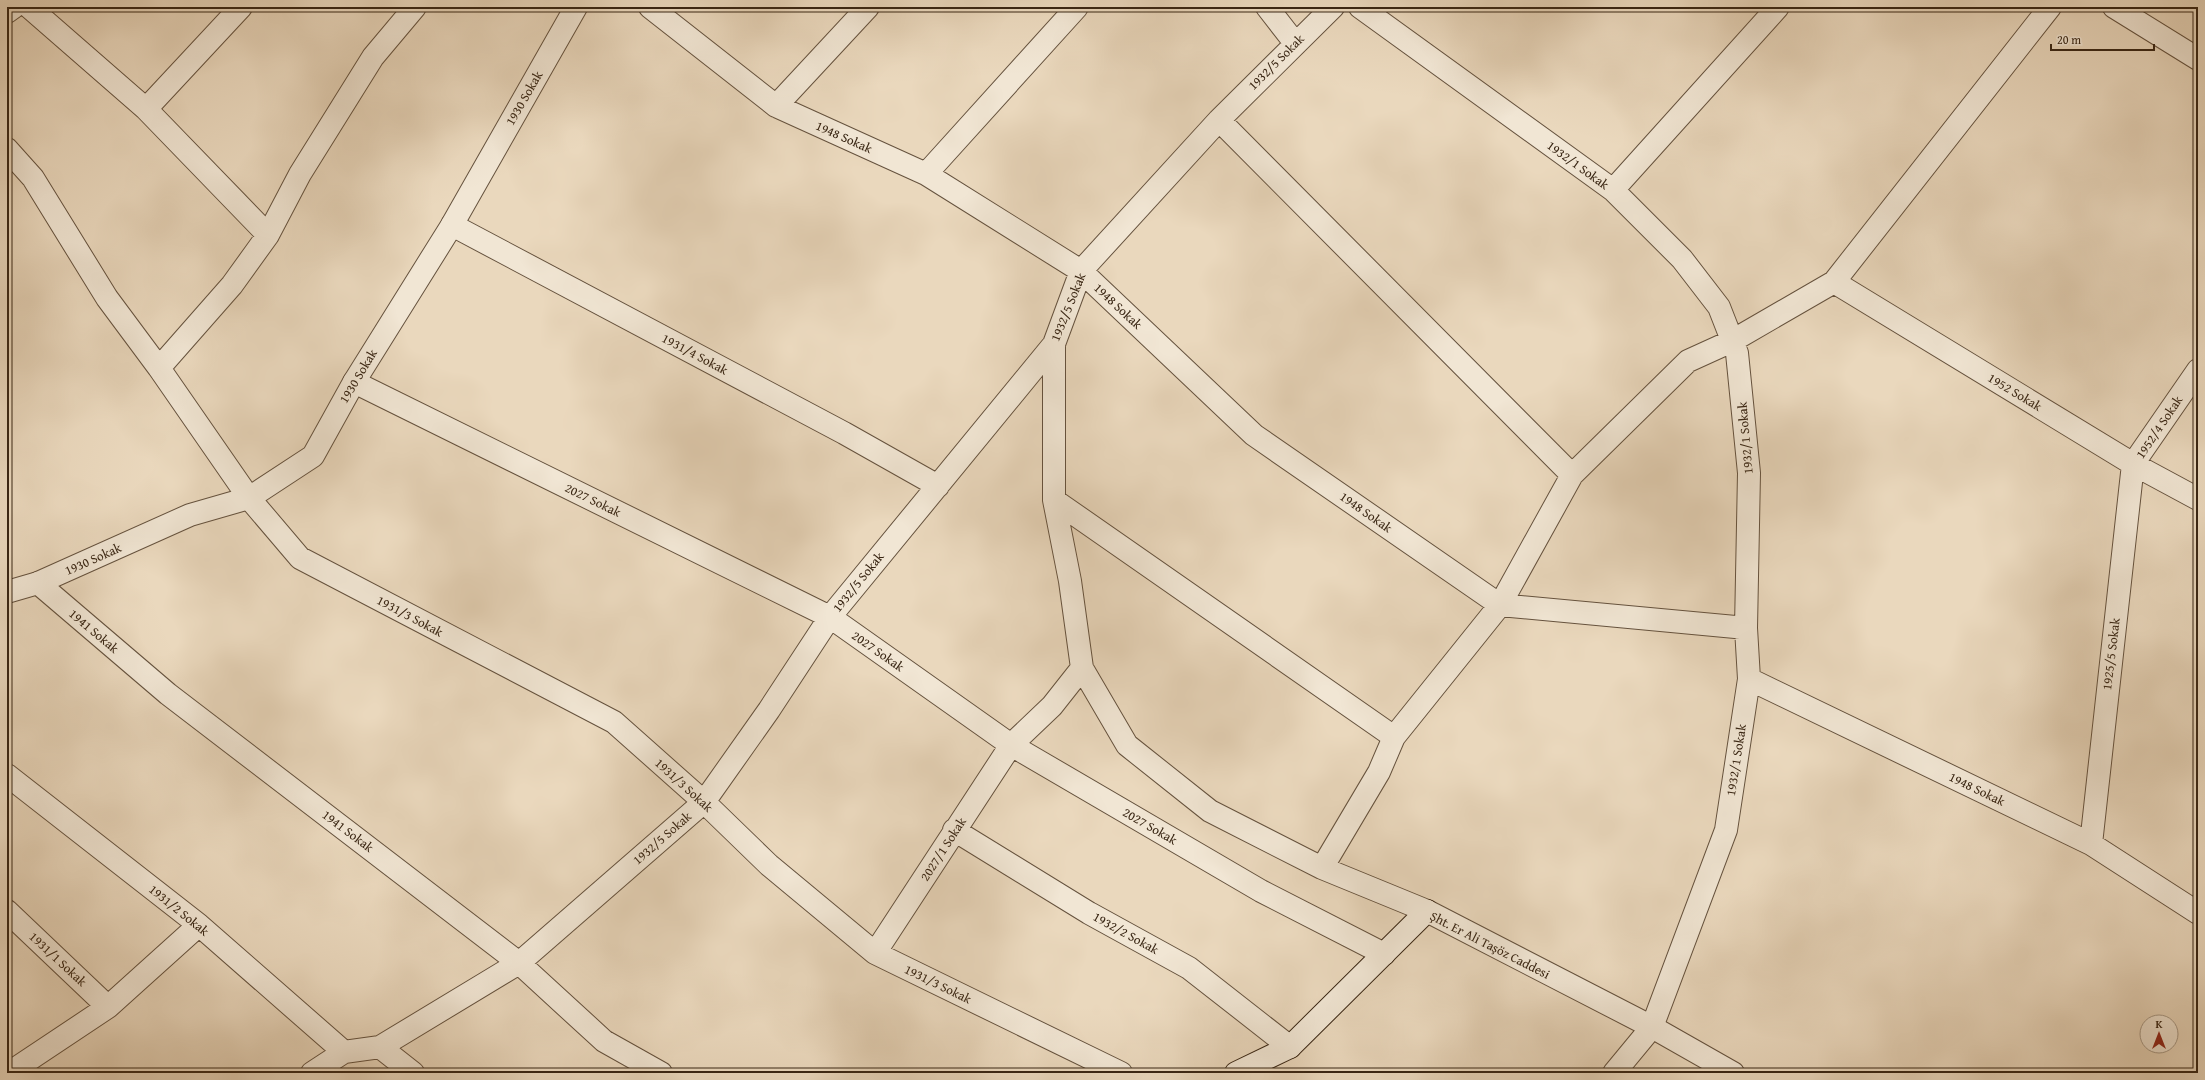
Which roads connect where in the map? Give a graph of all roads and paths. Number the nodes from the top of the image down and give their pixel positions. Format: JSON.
{"nodes":[{"id":1,"x":14,"y":7,"type":"edge"},
{"id":2,"x":29,"y":7,"type":"edge"},
{"id":3,"x":241,"y":7,"type":"edge"},
{"id":4,"x":414,"y":7,"type":"edge"},
{"id":5,"x":576,"y":7,"type":"edge"},
{"id":6,"x":650,"y":7,"type":"edge"},
{"id":7,"x":868,"y":7,"type":"edge"},
{"id":8,"x":1077,"y":7,"type":"edge"},
{"id":9,"x":1267,"y":7,"type":"edge"},
{"id":10,"x":1334,"y":7,"type":"edge"},
{"id":11,"x":1360,"y":7,"type":"edge"},
{"id":12,"x":1778,"y":7,"type":"edge"},
{"id":13,"x":2050,"y":7,"type":"edge"},
{"id":14,"x":2114,"y":7,"type":"edge"},
{"id":15,"x":7,"y":12,"type":"edge"},
{"id":16,"x":1295,"y":43,"type":"junction"},
{"id":17,"x":2198,"y":60,"type":"edge"},
{"id":18,"x":776,"y":106,"type":"junction"},
{"id":19,"x":146,"y":109,"type":"junction"},
{"id":20,"x":1219,"y":120,"type":"junction"},
{"id":21,"x":7,"y":149,"type":"edge"},
{"id":22,"x":926,"y":174,"type":"junction"},
{"id":23,"x":1613,"y":190,"type":"junction"},
{"id":24,"x":452,"y":225,"type":"junction"},
{"id":25,"x":268,"y":236,"type":"junction"},
{"id":26,"x":1081,"y":271,"type":"junction"},
{"id":27,"x":1834,"y":282,"type":"junction"},
{"id":28,"x":1732,"y":341,"type":"junction"},
{"id":29,"x":1054,"y":344,"type":"junction"},
{"id":30,"x":160,"y":368,"type":"junction"},
{"id":31,"x":2198,"y":370,"type":"edge"},
{"id":32,"x":354,"y":382,"type":"junction"},
{"id":33,"x":2133,"y":464,"type":"junction"},
{"id":34,"x":1572,"y":475,"type":"junction"},
{"id":35,"x":938,"y":486,"type":"junction"},
{"id":36,"x":248,"y":498,"type":"junction"},
{"id":37,"x":2198,"y":499,"type":"edge"},
{"id":38,"x":1054,"y":500,"type":"junction"},
{"id":39,"x":38,"y":583,"type":"junction"},
{"id":40,"x":7,"y":592,"type":"edge"},
{"id":41,"x":1500,"y":605,"type":"junction"},
{"id":42,"x":830,"y":616,"type":"junction"},
{"id":43,"x":1746,"y":628,"type":"junction"},
{"id":44,"x":1082,"y":668,"type":"junction"},
{"id":45,"x":1749,"y":679,"type":"junction"},
{"id":46,"x":1394,"y":737,"type":"junction"},
{"id":47,"x":1011,"y":745,"type":"junction"},
{"id":48,"x":7,"y":775,"type":"edge"},
{"id":49,"x":704,"y":802,"type":"junction"},
{"id":50,"x":954,"y":830,"type":"junction"},
{"id":51,"x":2091,"y":844,"type":"junction"},
{"id":52,"x":1322,"y":868,"type":"junction"},
{"id":53,"x":7,"y":911,"type":"edge"},
{"id":54,"x":1427,"y":911,"type":"junction"},
{"id":55,"x":2198,"y":913,"type":"edge"},
{"id":56,"x":199,"y":925,"type":"junction"},
{"id":57,"x":875,"y":953,"type":"junction"},
{"id":58,"x":1384,"y":954,"type":"junction"},
{"id":59,"x":519,"y":963,"type":"junction"},
{"id":60,"x":108,"y":1007,"type":"junction"},
{"id":61,"x":1652,"y":1027,"type":"junction"},
{"id":62,"x":380,"y":1047,"type":"junction"},
{"id":63,"x":1290,"y":1047,"type":"junction"},
{"id":64,"x":344,"y":1052,"type":"junction"},
{"id":65,"x":9,"y":1073,"type":"edge"},
{"id":66,"x":312,"y":1073,"type":"edge"},
{"id":67,"x":413,"y":1073,"type":"edge"},
{"id":68,"x":661,"y":1073,"type":"edge"},
{"id":69,"x":1121,"y":1073,"type":"edge"},
{"id":70,"x":1236,"y":1073,"type":"edge"},
{"id":71,"x":1614,"y":1073,"type":"edge"},
{"id":72,"x":1733,"y":1073,"type":"edge"}],
"edges":[{"from":1,"to":15,"type":"street"},
{"from":2,"to":19,"type":"street"},
{"from":3,"to":19,"type":"street"},
{"from":4,"to":25,"type":"street"},
{"from":5,"to":24,"type":"street","name":"1930 Sokak"},
{"from":6,"to":18,"type":"street","name":"1948 Sokak"},
{"from":7,"to":18,"type":"street"},
{"from":8,"to":22,"type":"street"},
{"from":9,"to":16,"type":"street"},
{"from":10,"to":16,"type":"street","name":"1932/5 Sokak"},
{"from":11,"to":23,"type":"street","name":"1932/1 Sokak"},
{"from":12,"to":23,"type":"street"},
{"from":13,"to":27,"type":"street"},
{"from":14,"to":17,"type":"street"},
{"from":16,"to":20,"type":"street","name":"1932/5 Sokak"},
{"from":18,"to":22,"type":"street","name":"1948 Sokak"},
{"from":19,"to":25,"type":"street"},
{"from":20,"to":26,"type":"street","name":"1932/5 Sokak"},
{"from":20,"to":34,"type":"street"},
{"from":21,"to":30,"type":"street","name":"1931/3 Sokak"},
{"from":22,"to":26,"type":"street","name":"1948 Sokak"},
{"from":23,"to":28,"type":"street","name":"1932/1 Sokak"},
{"from":24,"to":32,"type":"street","name":"1930 Sokak"},
{"from":24,"to":35,"type":"street","name":"1931/4 Sokak"},
{"from":25,"to":30,"type":"street"},
{"from":26,"to":29,"type":"street","name":"1932/5 Sokak"},
{"from":26,"to":41,"type":"street","name":"1948 Sokak"},
{"from":27,"to":28,"type":"street"},
{"from":27,"to":33,"type":"street","name":"1952 Sokak"},
{"from":28,"to":34,"type":"street"},
{"from":28,"to":43,"type":"street","name":"1932/1 Sokak"},
{"from":29,"to":35,"type":"street","name":"1932/5 Sokak"},
{"from":29,"to":38,"type":"street"},
{"from":30,"to":36,"type":"street","name":"1931/3 Sokak"},
{"from":31,"to":33,"type":"street","name":"1952/4 Sokak"},
{"from":32,"to":36,"type":"street","name":"1930 Sokak"},
{"from":32,"to":42,"type":"street","name":"2027 Sokak"},
{"from":33,"to":37,"type":"street","name":"1952 Sokak"},
{"from":33,"to":51,"type":"street","name":"1925/5 Sokak"},
{"from":34,"to":41,"type":"street"},
{"from":35,"to":42,"type":"street","name":"1932/5 Sokak"},
{"from":36,"to":39,"type":"street","name":"1930 Sokak"},
{"from":36,"to":49,"type":"street","name":"1931/3 Sokak"},
{"from":38,"to":44,"type":"street"},
{"from":38,"to":46,"type":"street"},
{"from":39,"to":40,"type":"street","name":"1930 Sokak"},
{"from":39,"to":59,"type":"street","name":"1941 Sokak"},
{"from":41,"to":43,"type":"street"},
{"from":41,"to":46,"type":"street"},
{"from":42,"to":47,"type":"street","name":"2027 Sokak"},
{"from":42,"to":49,"type":"street","name":"1932/5 Sokak"},
{"from":43,"to":45,"type":"street","name":"1932/1 Sokak"},
{"from":44,"to":47,"type":"street","name":"2027/1 Sokak"},
{"from":44,"to":52,"type":"street"},
{"from":45,"to":51,"type":"street","name":"1948 Sokak"},
{"from":45,"to":61,"type":"street","name":"1932/1 Sokak"},
{"from":46,"to":52,"type":"street"},
{"from":47,"to":50,"type":"street","name":"2027/1 Sokak"},
{"from":47,"to":58,"type":"street","name":"2027 Sokak"},
{"from":48,"to":56,"type":"street","name":"1931/2 Sokak"},
{"from":49,"to":57,"type":"street","name":"1931/3 Sokak"},
{"from":49,"to":59,"type":"street","name":"1932/5 Sokak"},
{"from":50,"to":57,"type":"street","name":"2027/1 Sokak"},
{"from":50,"to":63,"type":"street","name":"1932/2 Sokak"},
{"from":51,"to":55,"type":"street","name":"1948 Sokak"},
{"from":52,"to":54,"type":"street"},
{"from":53,"to":60,"type":"street","name":"1931/1 Sokak"},
{"from":54,"to":58,"type":"street","name":"Şht. Er Ali Taşöz Caddesi"},
{"from":54,"to":61,"type":"street","name":"Şht. Er Ali Taşöz Caddesi"},
{"from":56,"to":60,"type":"street"},
{"from":56,"to":64,"type":"street","name":"1931/2 Sokak"},
{"from":57,"to":69,"type":"street","name":"1931/3 Sokak"},
{"from":58,"to":63,"type":"street","name":"Şht. Er Ali Taşöz Caddesi"},
{"from":59,"to":62,"type":"street","name":"1932/5 Sokak"},
{"from":59,"to":68,"type":"street","name":"1941 Sokak"},
{"from":60,"to":65,"type":"street"},
{"from":61,"to":71,"type":"street","name":"1932/1 Sokak"},
{"from":61,"to":72,"type":"street","name":"Şht. Er Ali Taşöz Caddesi"},
{"from":62,"to":64,"type":"street","name":"1932/5 Sokak"},
{"from":62,"to":67,"type":"street"},
{"from":63,"to":70,"type":"street","name":"Şht. Er Ali Taşöz Caddesi"},
{"from":64,"to":66,"type":"street","name":"1932/5 Sokak"}]}
